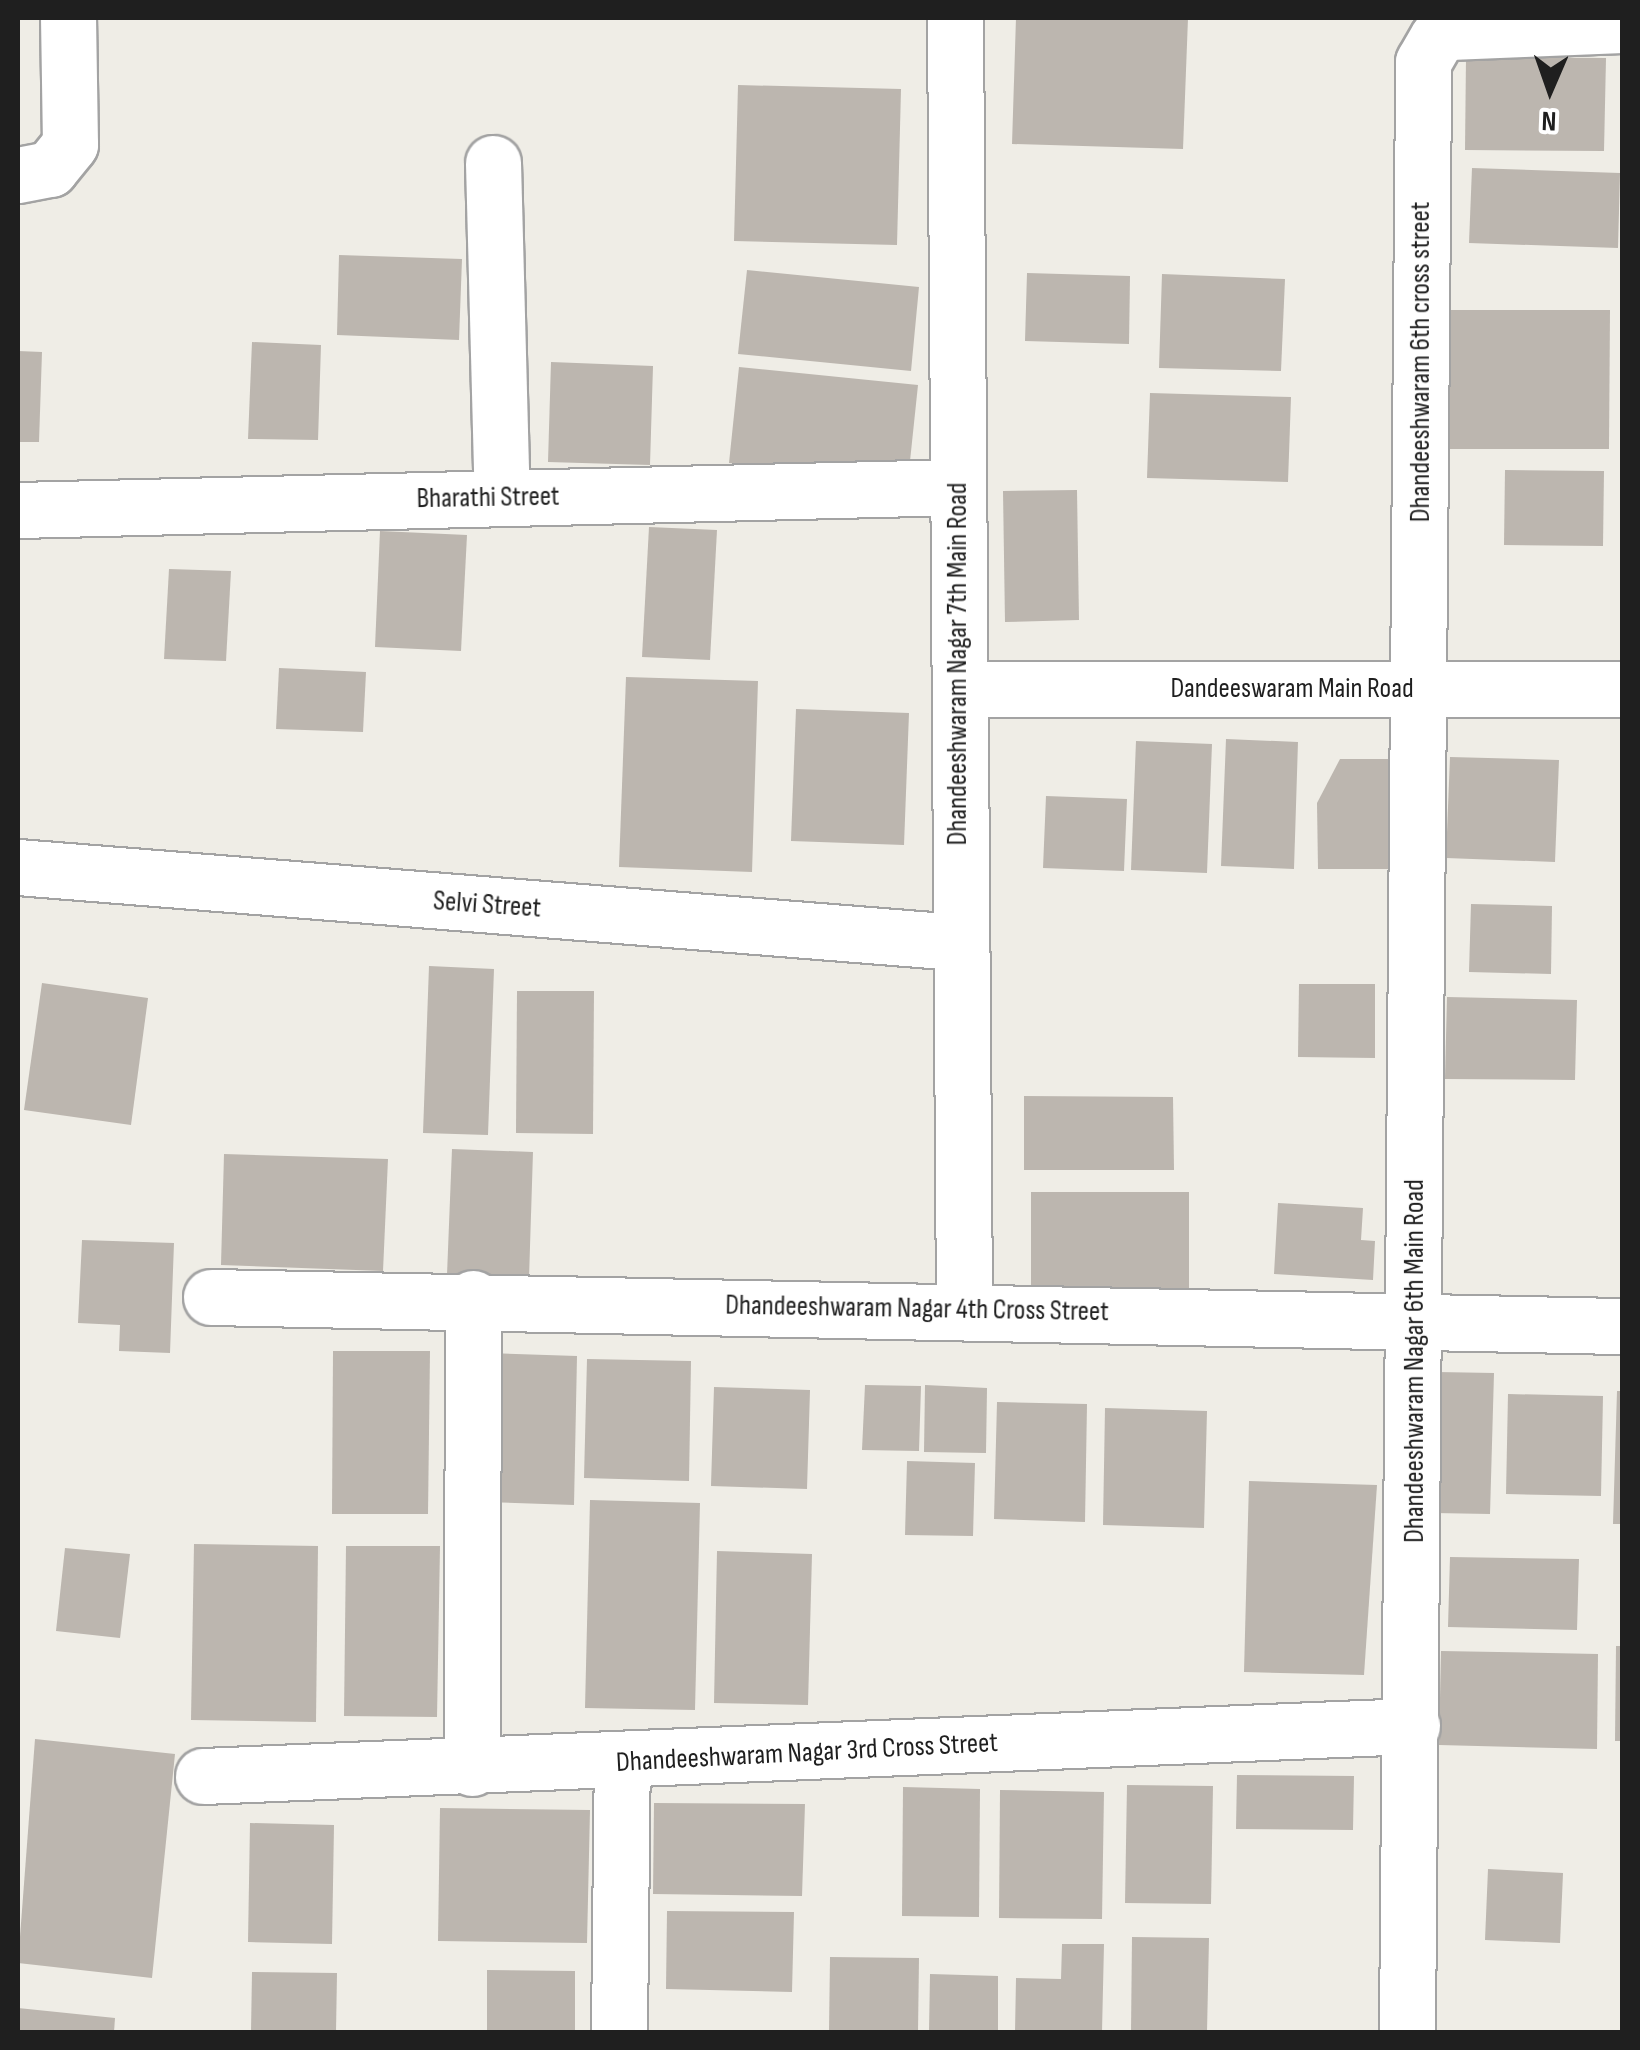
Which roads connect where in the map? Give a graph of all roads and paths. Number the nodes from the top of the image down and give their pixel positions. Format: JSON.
{"nodes":[{"id":1,"x":68,"y":18,"type":"edge"},
{"id":2,"x":955,"y":18,"type":"edge"},
{"id":3,"x":1622,"y":24,"type":"edge"},
{"id":4,"x":493,"y":163,"type":"dead end"},
{"id":5,"x":18,"y":175,"type":"edge"},
{"id":6,"x":958,"y":488,"type":"junction"},
{"id":7,"x":502,"y":498,"type":"junction"},
{"id":8,"x":18,"y":510,"type":"edge"},
{"id":9,"x":962,"y":688,"type":"junction"},
{"id":10,"x":1419,"y":690,"type":"junction"},
{"id":11,"x":1622,"y":690,"type":"edge"},
{"id":12,"x":18,"y":867,"type":"edge"},
{"id":13,"x":957,"y":942,"type":"junction"},
{"id":14,"x":211,"y":1296,"type":"dead end"},
{"id":15,"x":473,"y":1298,"type":"junction"},
{"id":16,"x":964,"y":1310,"type":"junction"},
{"id":17,"x":1415,"y":1321,"type":"junction"},
{"id":18,"x":1622,"y":1326,"type":"edge"},
{"id":19,"x":1412,"y":1726,"type":"junction"},
{"id":20,"x":622,"y":1761,"type":"junction"},
{"id":21,"x":472,"y":1768,"type":"junction"},
{"id":22,"x":203,"y":1776,"type":"dead end"},
{"id":23,"x":619,"y":2032,"type":"edge"},
{"id":24,"x":1408,"y":2032,"type":"edge"}],
"edges":[{"from":1,"to":5,"type":"street"},
{"from":2,"to":6,"type":"street","name":"Dhandeeshwaram Nagar 7th Main Road"},
{"from":3,"to":10,"type":"street","name":"Dhandeeshwaram 6th cross street"},
{"from":4,"to":7,"type":"street"},
{"from":6,"to":7,"type":"street","name":"Bharathi Street"},
{"from":6,"to":9,"type":"street","name":"Dhandeeshwaram Nagar 7th Main Road"},
{"from":7,"to":8,"type":"street","name":"Bharathi Street"},
{"from":9,"to":10,"type":"street","name":"Dandeeswaram Main Road"},
{"from":9,"to":13,"type":"street","name":"Dhandeeshwaram Nagar 7th Main Road"},
{"from":10,"to":11,"type":"street","name":"Dandeeswaram Main Road"},
{"from":10,"to":17,"type":"street","name":"Dhandeeshwaram Nagar 6th Main Road"},
{"from":12,"to":13,"type":"street","name":"Selvi Street"},
{"from":13,"to":16,"type":"street","name":"Dhandeeshwaram Nagar 7th Main Road"},
{"from":14,"to":15,"type":"street","name":"Dhandeeshwaram Nagar 4th Cross Street"},
{"from":15,"to":16,"type":"street","name":"Dhandeeshwaram Nagar 4th Cross Street"},
{"from":15,"to":21,"type":"street"},
{"from":16,"to":17,"type":"street","name":"Dhandeeshwaram Nagar 4th Cross Street"},
{"from":17,"to":18,"type":"street","name":"Dhandeeshwaram Nagar 4th Cross Street"},
{"from":17,"to":19,"type":"street","name":"Dhandeeshwaram Nagar 6th Main Road"},
{"from":19,"to":20,"type":"street","name":"Dhandeeshwaram Nagar 3rd Cross Street"},
{"from":19,"to":24,"type":"street","name":"Dhandeeshwaram Nagar 6th Main Road"},
{"from":20,"to":21,"type":"street","name":"Dhandeeshwaram Nagar 3rd Cross Street"},
{"from":20,"to":23,"type":"street"},
{"from":21,"to":22,"type":"street","name":"Dhandeeshwaram Nagar 3rd Cross Street"}]}
